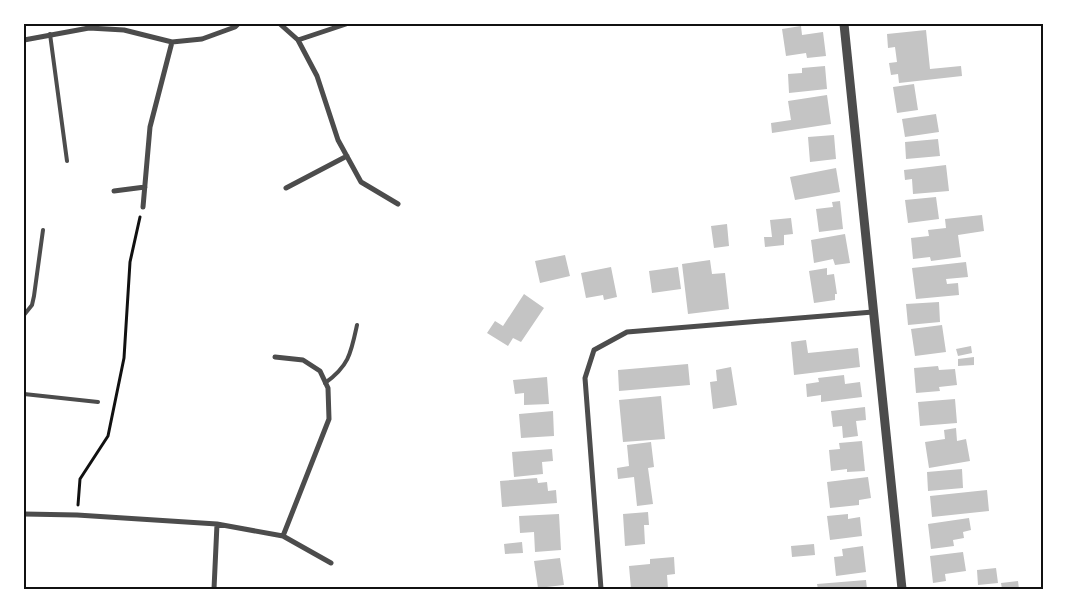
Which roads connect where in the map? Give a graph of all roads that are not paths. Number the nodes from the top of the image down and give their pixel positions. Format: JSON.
{"nodes":[{"id":1,"x":238,"y":24,"type":"edge"},
{"id":2,"x":280,"y":24,"type":"edge"},
{"id":3,"x":346,"y":24,"type":"edge"},
{"id":4,"x":844,"y":24,"type":"edge"},
{"id":5,"x":50,"y":34,"type":"junction"},
{"id":6,"x":24,"y":40,"type":"edge"},
{"id":7,"x":298,"y":40,"type":"junction"},
{"id":8,"x":172,"y":42,"type":"junction"},
{"id":9,"x":347,"y":156,"type":"junction"},
{"id":10,"x":67,"y":161,"type":"dead end"},
{"id":11,"x":145,"y":187,"type":"junction"},
{"id":12,"x":286,"y":188,"type":"dead end"},
{"id":13,"x":114,"y":190,"type":"dead end"},
{"id":14,"x":398,"y":204,"type":"dead end"},
{"id":15,"x":143,"y":207,"type":"road end"},
{"id":16,"x":43,"y":230,"type":"dead end"},
{"id":17,"x":874,"y":312,"type":"junction"},
{"id":18,"x":24,"y":315,"type":"edge"},
{"id":19,"x":357,"y":326,"type":"dead end"},
{"id":20,"x":275,"y":357,"type":"dead end"},
{"id":21,"x":326,"y":383,"type":"junction"},
{"id":22,"x":24,"y":394,"type":"edge"},
{"id":23,"x":98,"y":402,"type":"dead end"},
{"id":24,"x":24,"y":514,"type":"edge"},
{"id":25,"x":217,"y":524,"type":"junction"},
{"id":26,"x":283,"y":536,"type":"junction"},
{"id":27,"x":331,"y":563,"type":"dead end"},
{"id":28,"x":214,"y":589,"type":"edge"},
{"id":29,"x":601,"y":589,"type":"edge"},
{"id":30,"x":902,"y":589,"type":"edge"}],
"edges":[{"from":1,"to":8,"type":"street"},
{"from":2,"to":7,"type":"street"},
{"from":3,"to":7,"type":"street"},
{"from":4,"to":17,"type":"street"},
{"from":5,"to":6,"type":"street"},
{"from":5,"to":8,"type":"street"},
{"from":5,"to":10,"type":"lane"},
{"from":7,"to":9,"type":"street"},
{"from":8,"to":11,"type":"street"},
{"from":9,"to":12,"type":"street"},
{"from":9,"to":14,"type":"street"},
{"from":11,"to":13,"type":"street"},
{"from":11,"to":15,"type":"street"},
{"from":16,"to":18,"type":"lane"},
{"from":17,"to":29,"type":"street"},
{"from":17,"to":30,"type":"street"},
{"from":19,"to":21,"type":"lane"},
{"from":20,"to":21,"type":"street"},
{"from":21,"to":26,"type":"street"},
{"from":22,"to":23,"type":"lane"},
{"from":24,"to":25,"type":"street"},
{"from":25,"to":26,"type":"street"},
{"from":25,"to":28,"type":"street"},
{"from":26,"to":27,"type":"street"}]}
